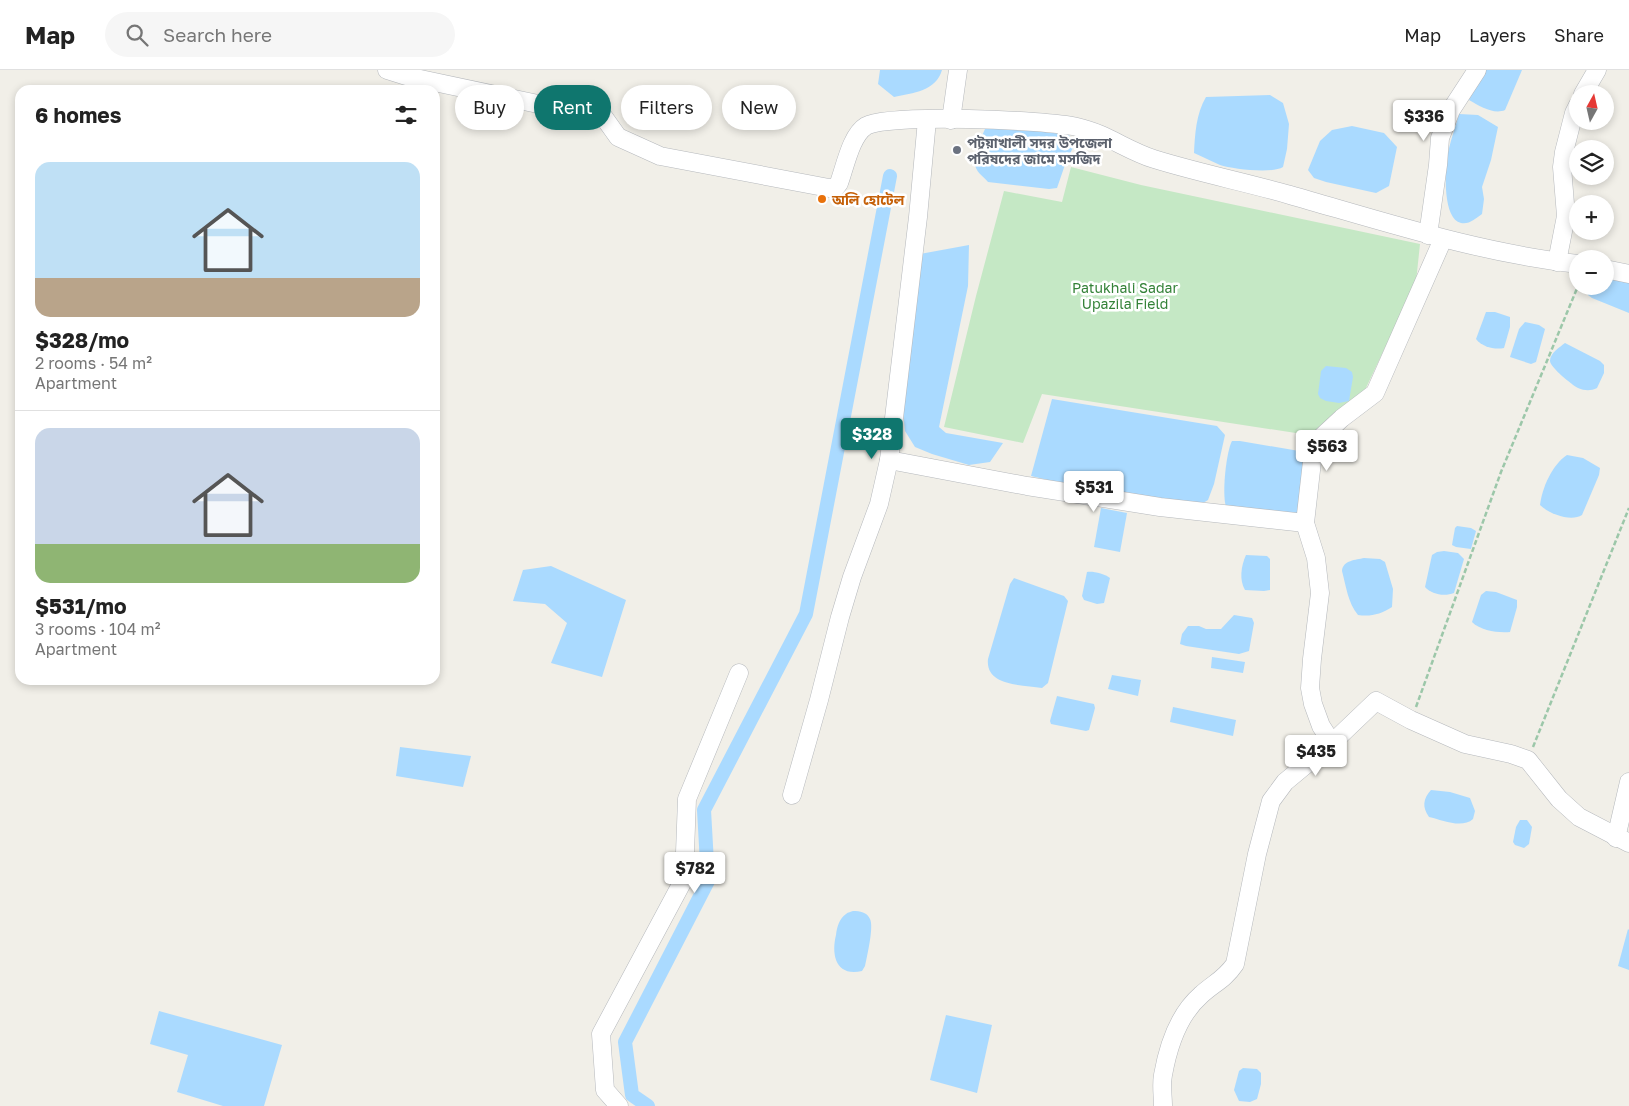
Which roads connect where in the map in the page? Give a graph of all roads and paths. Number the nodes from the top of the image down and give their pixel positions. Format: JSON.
{"nodes":[{"id":1,"x":387,"y":70,"type":"edge"},
{"id":2,"x":958,"y":70,"type":"edge"},
{"id":3,"x":1597,"y":70,"type":"edge"},
{"id":4,"x":1471,"y":72,"type":"edge"},
{"id":5,"x":1588,"y":85,"type":"edge"},
{"id":6,"x":927,"y":120,"type":"junction"},
{"id":7,"x":951,"y":120,"type":"junction"},
{"id":8,"x":1571,"y":130,"type":"edge"},
{"id":9,"x":1435,"y":237,"type":"junction"},
{"id":10,"x":1557,"y":262,"type":"junction"},
{"id":11,"x":1569,"y":263,"type":"edge"},
{"id":12,"x":1614,"y":271,"type":"edge"},
{"id":13,"x":1629,"y":274,"type":"edge"},
{"id":14,"x":1574,"y":295,"type":"edge"},
{"id":15,"x":889,"y":460,"type":"junction"},
{"id":16,"x":1629,"y":508,"type":"edge"},
{"id":17,"x":1305,"y":523,"type":"junction"},
{"id":18,"x":739,"y":673,"type":"dead end"},
{"id":19,"x":1411,"y":720,"type":"junction"},
{"id":20,"x":1332,"y":743,"type":"junction"},
{"id":21,"x":1528,"y":760,"type":"junction"},
{"id":22,"x":1629,"y":782,"type":"edge"},
{"id":23,"x":792,"y":795,"type":"dead end"},
{"id":24,"x":1623,"y":840,"type":"edge"},
{"id":25,"x":619,"y":1106,"type":"edge"},
{"id":26,"x":1163,"y":1106,"type":"edge"}],
"edges":[{"from":1,"to":6,"type":"street"},
{"from":2,"to":7,"type":"street"},
{"from":3,"to":5,"type":"street"},
{"from":4,"to":9,"type":"street"},
{"from":6,"to":7,"type":"street"},
{"from":6,"to":15,"type":"street"},
{"from":7,"to":9,"type":"street"},
{"from":8,"to":10,"type":"street"},
{"from":9,"to":10,"type":"street"},
{"from":9,"to":17,"type":"street"},
{"from":10,"to":11,"type":"street"},
{"from":12,"to":13,"type":"street"},
{"from":14,"to":19,"type":"path"},
{"from":15,"to":17,"type":"street"},
{"from":15,"to":23,"type":"street"},
{"from":16,"to":21,"type":"path"},
{"from":17,"to":20,"type":"street"},
{"from":18,"to":25,"type":"street"},
{"from":19,"to":20,"type":"street"},
{"from":19,"to":21,"type":"street"},
{"from":20,"to":26,"type":"street"},
{"from":21,"to":24,"type":"street"},
{"from":22,"to":24,"type":"street"}]}
